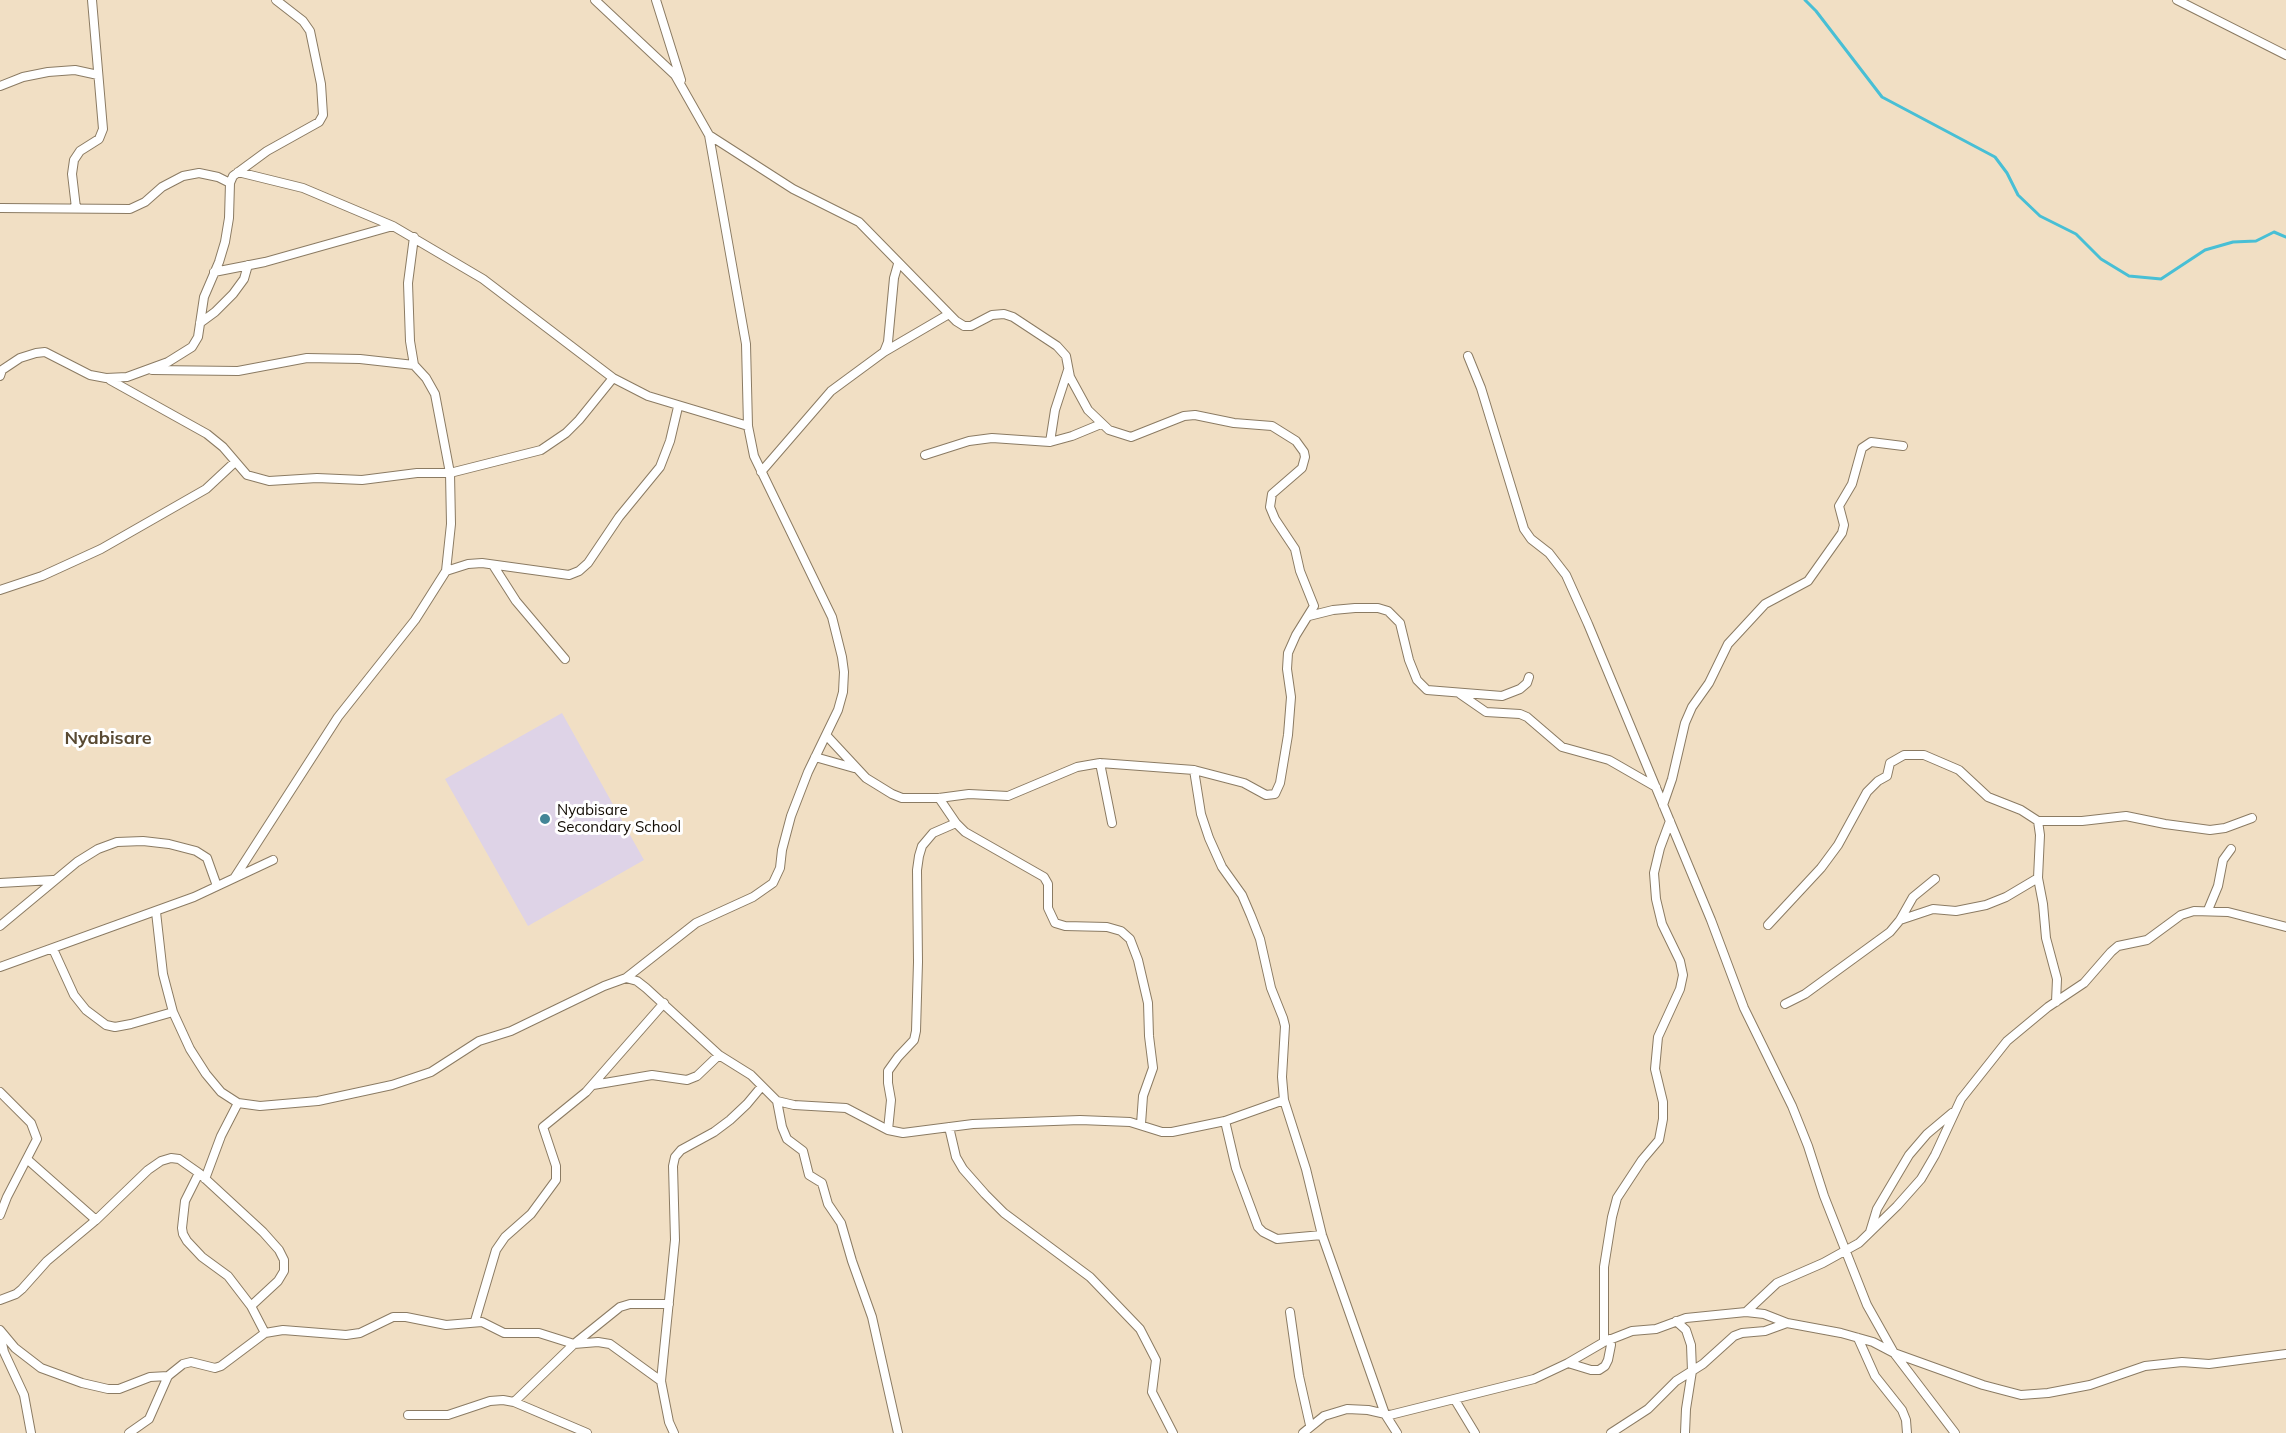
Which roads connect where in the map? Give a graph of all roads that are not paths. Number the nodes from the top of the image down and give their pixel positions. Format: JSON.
{"nodes":[{"id":1,"x":92,"y":0,"type":"edge"},
{"id":2,"x":276,"y":0,"type":"edge"},
{"id":3,"x":595,"y":0,"type":"edge"},
{"id":4,"x":656,"y":0,"type":"edge"},
{"id":5,"x":2177,"y":0,"type":"edge"},
{"id":6,"x":2286,"y":55,"type":"edge"},
{"id":7,"x":98,"y":75,"type":"junction"},
{"id":8,"x":0,"y":86,"type":"edge"},
{"id":9,"x":683,"y":88,"type":"junction"},
{"id":10,"x":709,"y":135,"type":"junction"},
{"id":11,"x":238,"y":172,"type":"junction"},
{"id":12,"x":230,"y":183,"type":"junction"},
{"id":13,"x":0,"y":208,"type":"edge"},
{"id":14,"x":76,"y":208,"type":"junction"},
{"id":15,"x":393,"y":226,"type":"junction"},
{"id":16,"x":414,"y":237,"type":"junction"},
{"id":17,"x":898,"y":264,"type":"junction"},
{"id":18,"x":248,"y":265,"type":"junction"},
{"id":19,"x":214,"y":272,"type":"junction"},
{"id":20,"x":949,"y":314,"type":"junction"},
{"id":21,"x":200,"y":323,"type":"junction"},
{"id":22,"x":884,"y":352,"type":"junction"},
{"id":23,"x":1468,"y":356,"type":"dead end"},
{"id":24,"x":414,"y":365,"type":"junction"},
{"id":25,"x":1068,"y":369,"type":"junction"},
{"id":26,"x":150,"y":370,"type":"junction"},
{"id":27,"x":0,"y":376,"type":"edge"},
{"id":28,"x":106,"y":378,"type":"junction"},
{"id":29,"x":613,"y":378,"type":"junction"},
{"id":30,"x":678,"y":406,"type":"junction"},
{"id":31,"x":1101,"y":424,"type":"junction"},
{"id":32,"x":748,"y":426,"type":"junction"},
{"id":33,"x":1050,"y":442,"type":"junction"},
{"id":34,"x":1903,"y":446,"type":"dead end"},
{"id":35,"x":926,"y":455,"type":"dead end"},
{"id":36,"x":235,"y":462,"type":"junction"},
{"id":37,"x":761,"y":472,"type":"junction"},
{"id":38,"x":450,"y":473,"type":"junction"},
{"id":39,"x":493,"y":565,"type":"junction"},
{"id":40,"x":446,"y":571,"type":"junction"},
{"id":41,"x":0,"y":590,"type":"edge"},
{"id":42,"x":1309,"y":616,"type":"junction"},
{"id":43,"x":565,"y":659,"type":"dead end"},
{"id":44,"x":1529,"y":677,"type":"dead end"},
{"id":45,"x":1459,"y":693,"type":"junction"},
{"id":46,"x":826,"y":735,"type":"junction"},
{"id":47,"x":815,"y":757,"type":"junction"},
{"id":48,"x":1100,"y":764,"type":"junction"},
{"id":49,"x":856,"y":768,"type":"junction"},
{"id":50,"x":1194,"y":770,"type":"junction"},
{"id":51,"x":1656,"y":787,"type":"junction"},
{"id":52,"x":939,"y":798,"type":"junction"},
{"id":53,"x":1663,"y":805,"type":"junction"},
{"id":54,"x":2252,"y":818,"type":"dead end"},
{"id":55,"x":1670,"y":821,"type":"junction"},
{"id":56,"x":2038,"y":821,"type":"junction"},
{"id":57,"x":1113,"y":823,"type":"dead end"},
{"id":58,"x":956,"y":824,"type":"junction"},
{"id":59,"x":2230,"y":849,"type":"dead end"},
{"id":60,"x":273,"y":860,"type":"dead end"},
{"id":61,"x":235,"y":877,"type":"junction"},
{"id":62,"x":2037,"y":878,"type":"junction"},
{"id":63,"x":1935,"y":879,"type":"dead end"},
{"id":64,"x":52,"y":880,"type":"junction"},
{"id":65,"x":0,"y":883,"type":"edge"},
{"id":66,"x":218,"y":886,"type":"junction"},
{"id":67,"x":2208,"y":910,"type":"junction"},
{"id":68,"x":156,"y":912,"type":"junction"},
{"id":69,"x":1900,"y":920,"type":"junction"},
{"id":70,"x":1768,"y":925,"type":"dead end"},
{"id":71,"x":0,"y":926,"type":"edge"},
{"id":72,"x":2286,"y":927,"type":"edge"},
{"id":73,"x":53,"y":948,"type":"junction"},
{"id":74,"x":0,"y":967,"type":"edge"},
{"id":75,"x":626,"y":978,"type":"junction"},
{"id":76,"x":2056,"y":1002,"type":"junction"},
{"id":77,"x":664,"y":1003,"type":"junction"},
{"id":78,"x":1785,"y":1004,"type":"dead end"},
{"id":79,"x":173,"y":1012,"type":"junction"},
{"id":80,"x":719,"y":1055,"type":"junction"},
{"id":81,"x":592,"y":1085,"type":"junction"},
{"id":82,"x":762,"y":1086,"type":"junction"},
{"id":83,"x":0,"y":1092,"type":"edge"},
{"id":84,"x":1284,"y":1100,"type":"junction"},
{"id":85,"x":777,"y":1101,"type":"junction"},
{"id":86,"x":238,"y":1103,"type":"junction"},
{"id":87,"x":1954,"y":1111,"type":"junction"},
{"id":88,"x":1225,"y":1121,"type":"junction"},
{"id":89,"x":1142,"y":1124,"type":"junction"},
{"id":90,"x":949,"y":1126,"type":"junction"},
{"id":91,"x":888,"y":1130,"type":"junction"},
{"id":92,"x":28,"y":1160,"type":"junction"},
{"id":93,"x":202,"y":1176,"type":"junction"},
{"id":94,"x":0,"y":1215,"type":"edge"},
{"id":95,"x":96,"y":1220,"type":"junction"},
{"id":96,"x":1869,"y":1233,"type":"junction"},
{"id":97,"x":1322,"y":1235,"type":"junction"},
{"id":98,"x":1845,"y":1252,"type":"junction"},
{"id":99,"x":0,"y":1300,"type":"edge"},
{"id":100,"x":669,"y":1304,"type":"junction"},
{"id":101,"x":251,"y":1306,"type":"junction"},
{"id":102,"x":1290,"y":1312,"type":"dead end"},
{"id":103,"x":1746,"y":1312,"type":"junction"},
{"id":104,"x":475,"y":1321,"type":"junction"},
{"id":105,"x":1676,"y":1321,"type":"junction"},
{"id":106,"x":1787,"y":1323,"type":"junction"},
{"id":107,"x":0,"y":1330,"type":"edge"},
{"id":108,"x":265,"y":1333,"type":"junction"},
{"id":109,"x":0,"y":1335,"type":"edge"},
{"id":110,"x":1858,"y":1338,"type":"junction"},
{"id":111,"x":1607,"y":1341,"type":"junction"},
{"id":112,"x":574,"y":1344,"type":"junction"},
{"id":113,"x":1894,"y":1353,"type":"junction"},
{"id":114,"x":2286,"y":1354,"type":"edge"},
{"id":115,"x":1568,"y":1363,"type":"junction"},
{"id":116,"x":1692,"y":1371,"type":"junction"},
{"id":117,"x":168,"y":1377,"type":"junction"},
{"id":118,"x":661,"y":1381,"type":"junction"},
{"id":119,"x":1455,"y":1400,"type":"junction"},
{"id":120,"x":514,"y":1402,"type":"junction"},
{"id":121,"x":1384,"y":1414,"type":"junction"},
{"id":122,"x":408,"y":1415,"type":"dead end"},
{"id":123,"x":1310,"y":1425,"type":"junction"},
{"id":124,"x":1471,"y":1431,"type":"edge"},
{"id":125,"x":31,"y":1433,"type":"edge"},
{"id":126,"x":129,"y":1433,"type":"edge"},
{"id":127,"x":586,"y":1433,"type":"edge"},
{"id":128,"x":674,"y":1433,"type":"edge"},
{"id":129,"x":898,"y":1433,"type":"edge"},
{"id":130,"x":1173,"y":1433,"type":"edge"},
{"id":131,"x":1303,"y":1433,"type":"edge"},
{"id":132,"x":1397,"y":1433,"type":"edge"},
{"id":133,"x":1611,"y":1433,"type":"edge"},
{"id":134,"x":1685,"y":1433,"type":"edge"},
{"id":135,"x":1907,"y":1433,"type":"edge"},
{"id":136,"x":1955,"y":1433,"type":"edge"}],
"edges":[{"from":1,"to":7,"type":"street"},
{"from":2,"to":11,"type":"street"},
{"from":3,"to":9,"type":"street"},
{"from":4,"to":9,"type":"street"},
{"from":5,"to":6,"type":"street"},
{"from":7,"to":8,"type":"street"},
{"from":7,"to":14,"type":"street"},
{"from":9,"to":10,"type":"street"},
{"from":10,"to":17,"type":"street"},
{"from":10,"to":32,"type":"street"},
{"from":11,"to":12,"type":"street"},
{"from":11,"to":15,"type":"street"},
{"from":12,"to":14,"type":"street"},
{"from":12,"to":19,"type":"street"},
{"from":13,"to":14,"type":"street"},
{"from":15,"to":16,"type":"street"},
{"from":15,"to":18,"type":"street"},
{"from":16,"to":24,"type":"street"},
{"from":16,"to":29,"type":"street"},
{"from":17,"to":20,"type":"street"},
{"from":17,"to":22,"type":"street"},
{"from":18,"to":19,"type":"street"},
{"from":18,"to":21,"type":"street"},
{"from":19,"to":21,"type":"street"},
{"from":20,"to":22,"type":"street"},
{"from":20,"to":25,"type":"street"},
{"from":21,"to":26,"type":"street"},
{"from":22,"to":37,"type":"street"},
{"from":23,"to":51,"type":"street"},
{"from":24,"to":26,"type":"street"},
{"from":24,"to":38,"type":"street"},
{"from":25,"to":31,"type":"street"},
{"from":25,"to":33,"type":"street"},
{"from":26,"to":28,"type":"street"},
{"from":27,"to":28,"type":"street"},
{"from":28,"to":36,"type":"street"},
{"from":29,"to":30,"type":"street"},
{"from":29,"to":38,"type":"street"},
{"from":30,"to":32,"type":"street"},
{"from":30,"to":39,"type":"street"},
{"from":31,"to":33,"type":"street"},
{"from":31,"to":42,"type":"street"},
{"from":32,"to":37,"type":"street"},
{"from":33,"to":35,"type":"street"},
{"from":34,"to":53,"type":"street"},
{"from":36,"to":38,"type":"street"},
{"from":36,"to":41,"type":"street"},
{"from":37,"to":46,"type":"street"},
{"from":38,"to":40,"type":"street"},
{"from":39,"to":40,"type":"street"},
{"from":39,"to":43,"type":"street"},
{"from":40,"to":61,"type":"street"},
{"from":42,"to":45,"type":"street"},
{"from":42,"to":50,"type":"street"},
{"from":44,"to":45,"type":"street"},
{"from":45,"to":51,"type":"street"},
{"from":46,"to":47,"type":"street"},
{"from":46,"to":49,"type":"street"},
{"from":47,"to":49,"type":"street"},
{"from":47,"to":75,"type":"street"},
{"from":48,"to":50,"type":"street"},
{"from":48,"to":52,"type":"street"},
{"from":48,"to":57,"type":"street"},
{"from":49,"to":52,"type":"street"},
{"from":50,"to":84,"type":"street"},
{"from":51,"to":53,"type":"street"},
{"from":52,"to":58,"type":"street"},
{"from":53,"to":55,"type":"street"},
{"from":54,"to":56,"type":"street"},
{"from":55,"to":98,"type":"street"},
{"from":55,"to":111,"type":"street"},
{"from":56,"to":62,"type":"street"},
{"from":56,"to":70,"type":"street"},
{"from":58,"to":89,"type":"street"},
{"from":58,"to":91,"type":"street"},
{"from":59,"to":67,"type":"street"},
{"from":60,"to":61,"type":"street"},
{"from":61,"to":66,"type":"street"},
{"from":62,"to":69,"type":"street"},
{"from":62,"to":76,"type":"street"},
{"from":63,"to":69,"type":"street"},
{"from":64,"to":65,"type":"street"},
{"from":64,"to":66,"type":"street"},
{"from":64,"to":71,"type":"street"},
{"from":66,"to":68,"type":"street"},
{"from":67,"to":72,"type":"street"},
{"from":67,"to":76,"type":"street"},
{"from":68,"to":73,"type":"street"},
{"from":68,"to":79,"type":"street"},
{"from":69,"to":78,"type":"street"},
{"from":73,"to":74,"type":"street"},
{"from":73,"to":79,"type":"street"},
{"from":75,"to":77,"type":"street"},
{"from":75,"to":86,"type":"street"},
{"from":76,"to":87,"type":"street"},
{"from":77,"to":80,"type":"street"},
{"from":77,"to":81,"type":"street"},
{"from":79,"to":86,"type":"street"},
{"from":80,"to":81,"type":"street"},
{"from":80,"to":82,"type":"street"},
{"from":81,"to":104,"type":"street"},
{"from":82,"to":85,"type":"street"},
{"from":82,"to":100,"type":"street"},
{"from":83,"to":92,"type":"street"},
{"from":84,"to":88,"type":"street"},
{"from":84,"to":97,"type":"street"},
{"from":85,"to":91,"type":"street"},
{"from":85,"to":129,"type":"street"},
{"from":86,"to":93,"type":"street"},
{"from":87,"to":96,"type":"street"},
{"from":87,"to":96,"type":"street"},
{"from":88,"to":89,"type":"street"},
{"from":88,"to":97,"type":"street"},
{"from":89,"to":90,"type":"street"},
{"from":90,"to":91,"type":"street"},
{"from":90,"to":130,"type":"street"},
{"from":92,"to":94,"type":"street"},
{"from":92,"to":95,"type":"street"},
{"from":93,"to":95,"type":"street"},
{"from":93,"to":101,"type":"street"},
{"from":93,"to":101,"type":"street"},
{"from":95,"to":99,"type":"street"},
{"from":96,"to":98,"type":"street"},
{"from":97,"to":121,"type":"street"},
{"from":98,"to":103,"type":"street"},
{"from":98,"to":113,"type":"street"},
{"from":100,"to":112,"type":"street"},
{"from":100,"to":118,"type":"street"},
{"from":101,"to":108,"type":"street"},
{"from":102,"to":123,"type":"street"},
{"from":103,"to":105,"type":"street"},
{"from":103,"to":106,"type":"street"},
{"from":104,"to":108,"type":"street"},
{"from":104,"to":112,"type":"street"},
{"from":105,"to":111,"type":"street"},
{"from":105,"to":116,"type":"street"},
{"from":106,"to":110,"type":"street"},
{"from":106,"to":116,"type":"street"},
{"from":107,"to":117,"type":"street"},
{"from":108,"to":117,"type":"street"},
{"from":109,"to":125,"type":"street"},
{"from":110,"to":113,"type":"street"},
{"from":110,"to":135,"type":"street"},
{"from":111,"to":115,"type":"street"},
{"from":111,"to":115,"type":"street"},
{"from":112,"to":118,"type":"street"},
{"from":112,"to":120,"type":"street"},
{"from":113,"to":114,"type":"street"},
{"from":113,"to":136,"type":"street"},
{"from":115,"to":119,"type":"street"},
{"from":116,"to":133,"type":"street"},
{"from":116,"to":134,"type":"street"},
{"from":117,"to":126,"type":"street"},
{"from":118,"to":128,"type":"street"},
{"from":119,"to":121,"type":"street"},
{"from":119,"to":124,"type":"street"},
{"from":120,"to":122,"type":"street"},
{"from":120,"to":127,"type":"street"},
{"from":121,"to":123,"type":"street"},
{"from":121,"to":132,"type":"street"},
{"from":123,"to":131,"type":"street"}]}
